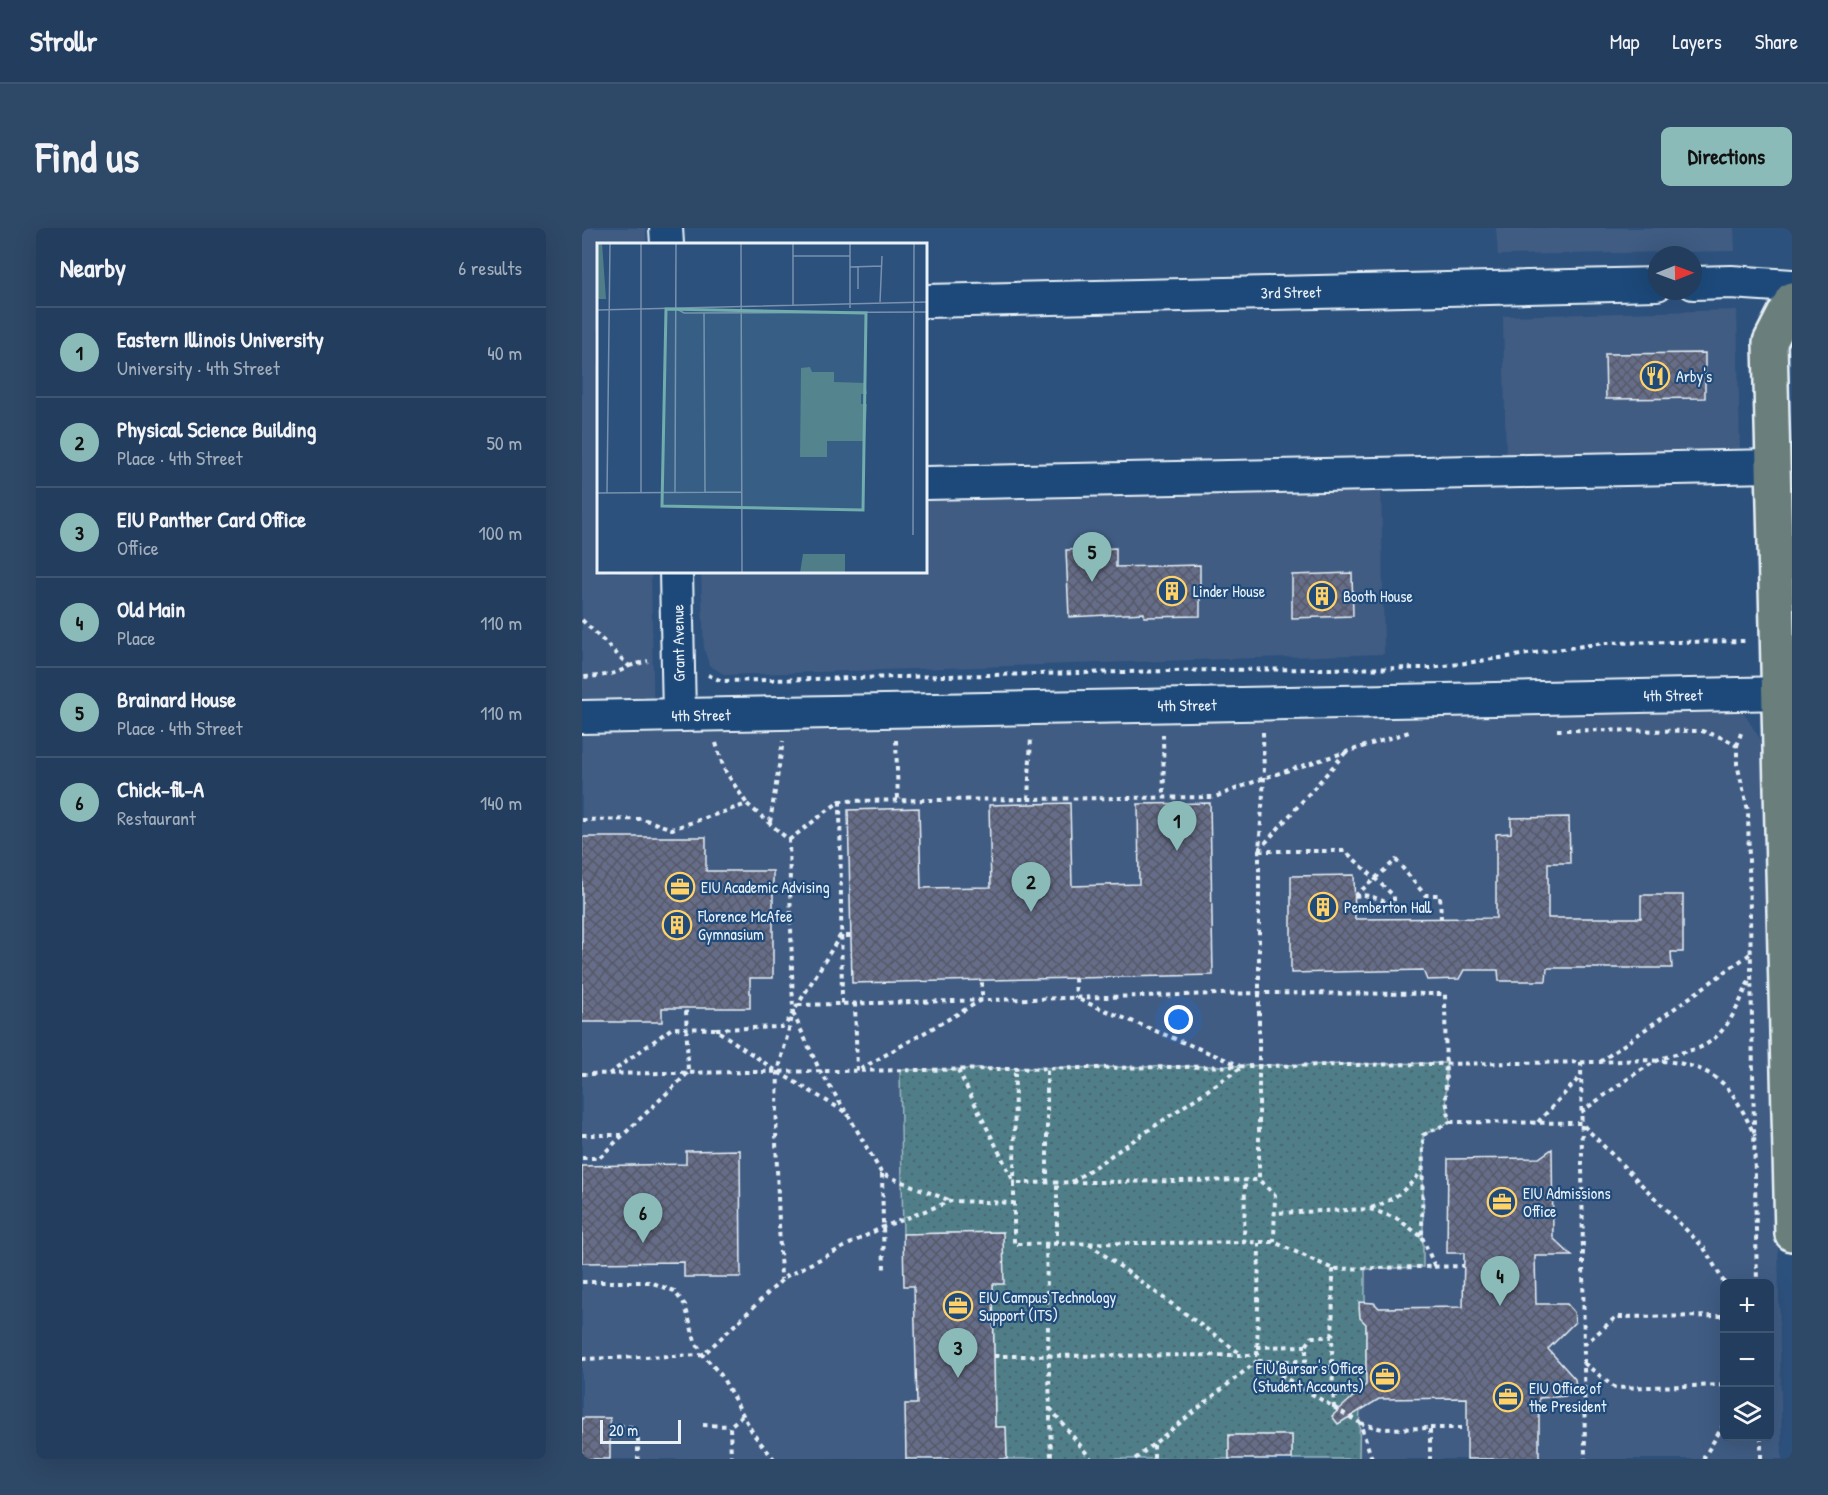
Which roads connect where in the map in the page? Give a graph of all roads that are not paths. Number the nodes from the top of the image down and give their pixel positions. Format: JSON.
{"nodes":[{"id":1,"x":666,"y":228,"type":"edge"},
{"id":2,"x":667,"y":243,"type":"edge"},
{"id":3,"x":1702,"y":283,"type":"edge"},
{"id":4,"x":1648,"y":284,"type":"edge"},
{"id":5,"x":1792,"y":286,"type":"edge"},
{"id":6,"x":1792,"y":299,"type":"edge"},
{"id":7,"x":927,"y":301,"type":"edge"},
{"id":8,"x":1773,"y":466,"type":"junction"},
{"id":9,"x":927,"y":483,"type":"edge"},
{"id":10,"x":676,"y":573,"type":"edge"},
{"id":11,"x":1785,"y":693,"type":"edge"},
{"id":12,"x":679,"y":715,"type":"junction"},
{"id":13,"x":582,"y":717,"type":"edge"},
{"id":14,"x":1792,"y":1234,"type":"edge"}],
"edges":[{"from":1,"to":2,"type":"street"},
{"from":3,"to":5,"type":"street"},
{"from":4,"to":7,"type":"street","name":"3rd Street"},
{"from":6,"to":8,"type":"main road"},
{"from":8,"to":9,"type":"street"},
{"from":8,"to":11,"type":"main road"},
{"from":10,"to":12,"type":"street","name":"Grant Avenue"},
{"from":11,"to":12,"type":"street","name":"4th Street"},
{"from":11,"to":14,"type":"main road"},
{"from":12,"to":13,"type":"street","name":"4th Street"}]}
